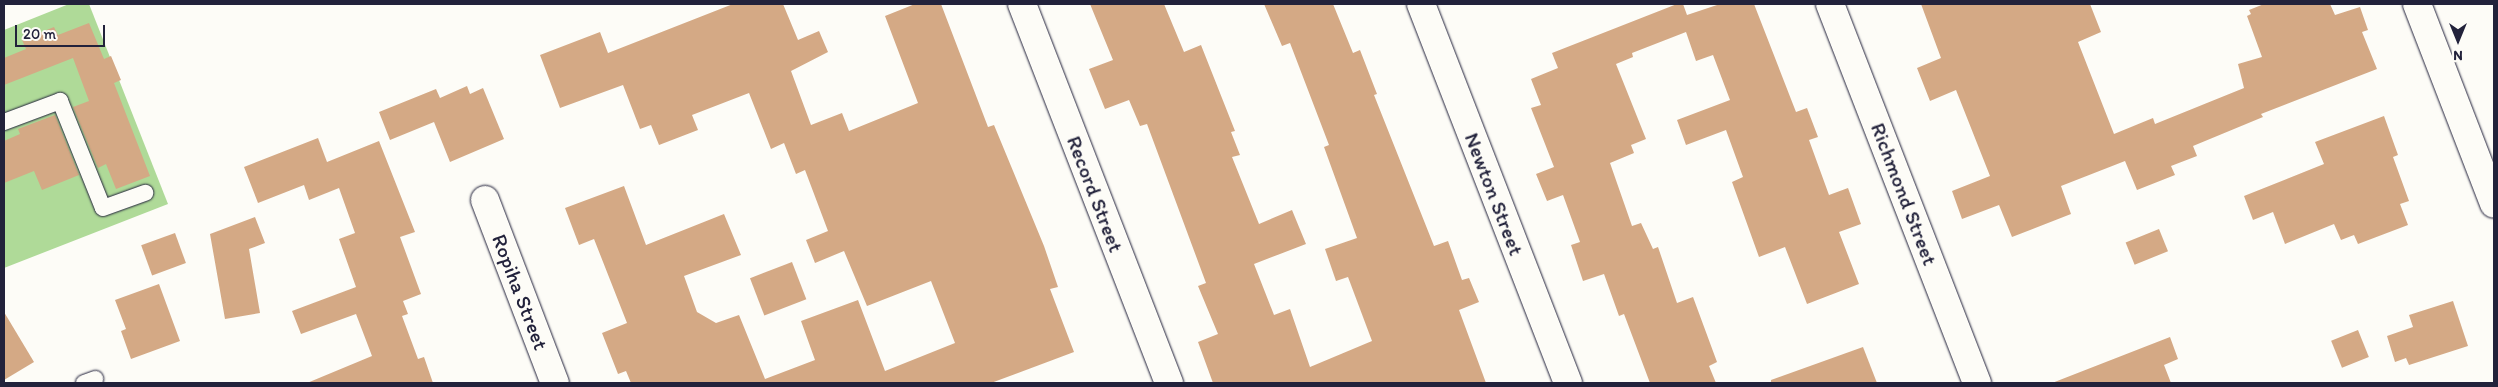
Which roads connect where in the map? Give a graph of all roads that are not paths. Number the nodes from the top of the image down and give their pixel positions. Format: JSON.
{"nodes":[{"id":1,"x":1022,"y":4,"type":"edge"},
{"id":2,"x":1421,"y":4,"type":"edge"},
{"id":3,"x":1830,"y":4,"type":"edge"},
{"id":4,"x":2417,"y":4,"type":"edge"},
{"id":5,"x":4,"y":122,"type":"edge"},
{"id":6,"x":145,"y":193,"type":"dead end"},
{"id":7,"x":485,"y":200,"type":"dead end"},
{"id":8,"x":2494,"y":204,"type":"edge"},
{"id":9,"x":1163,"y":382,"type":"edge"},
{"id":10,"x":555,"y":383,"type":"edge"},
{"id":11,"x":1568,"y":383,"type":"edge"},
{"id":12,"x":1977,"y":383,"type":"edge"}],
"edges":[{"from":1,"to":9,"type":"street","name":"Record Street"},
{"from":2,"to":11,"type":"street","name":"Newton Street"},
{"from":3,"to":12,"type":"street","name":"Richmond Street"},
{"from":4,"to":8,"type":"street"},
{"from":5,"to":6,"type":"lane"},
{"from":7,"to":10,"type":"street","name":"Ropiha Street"}]}
